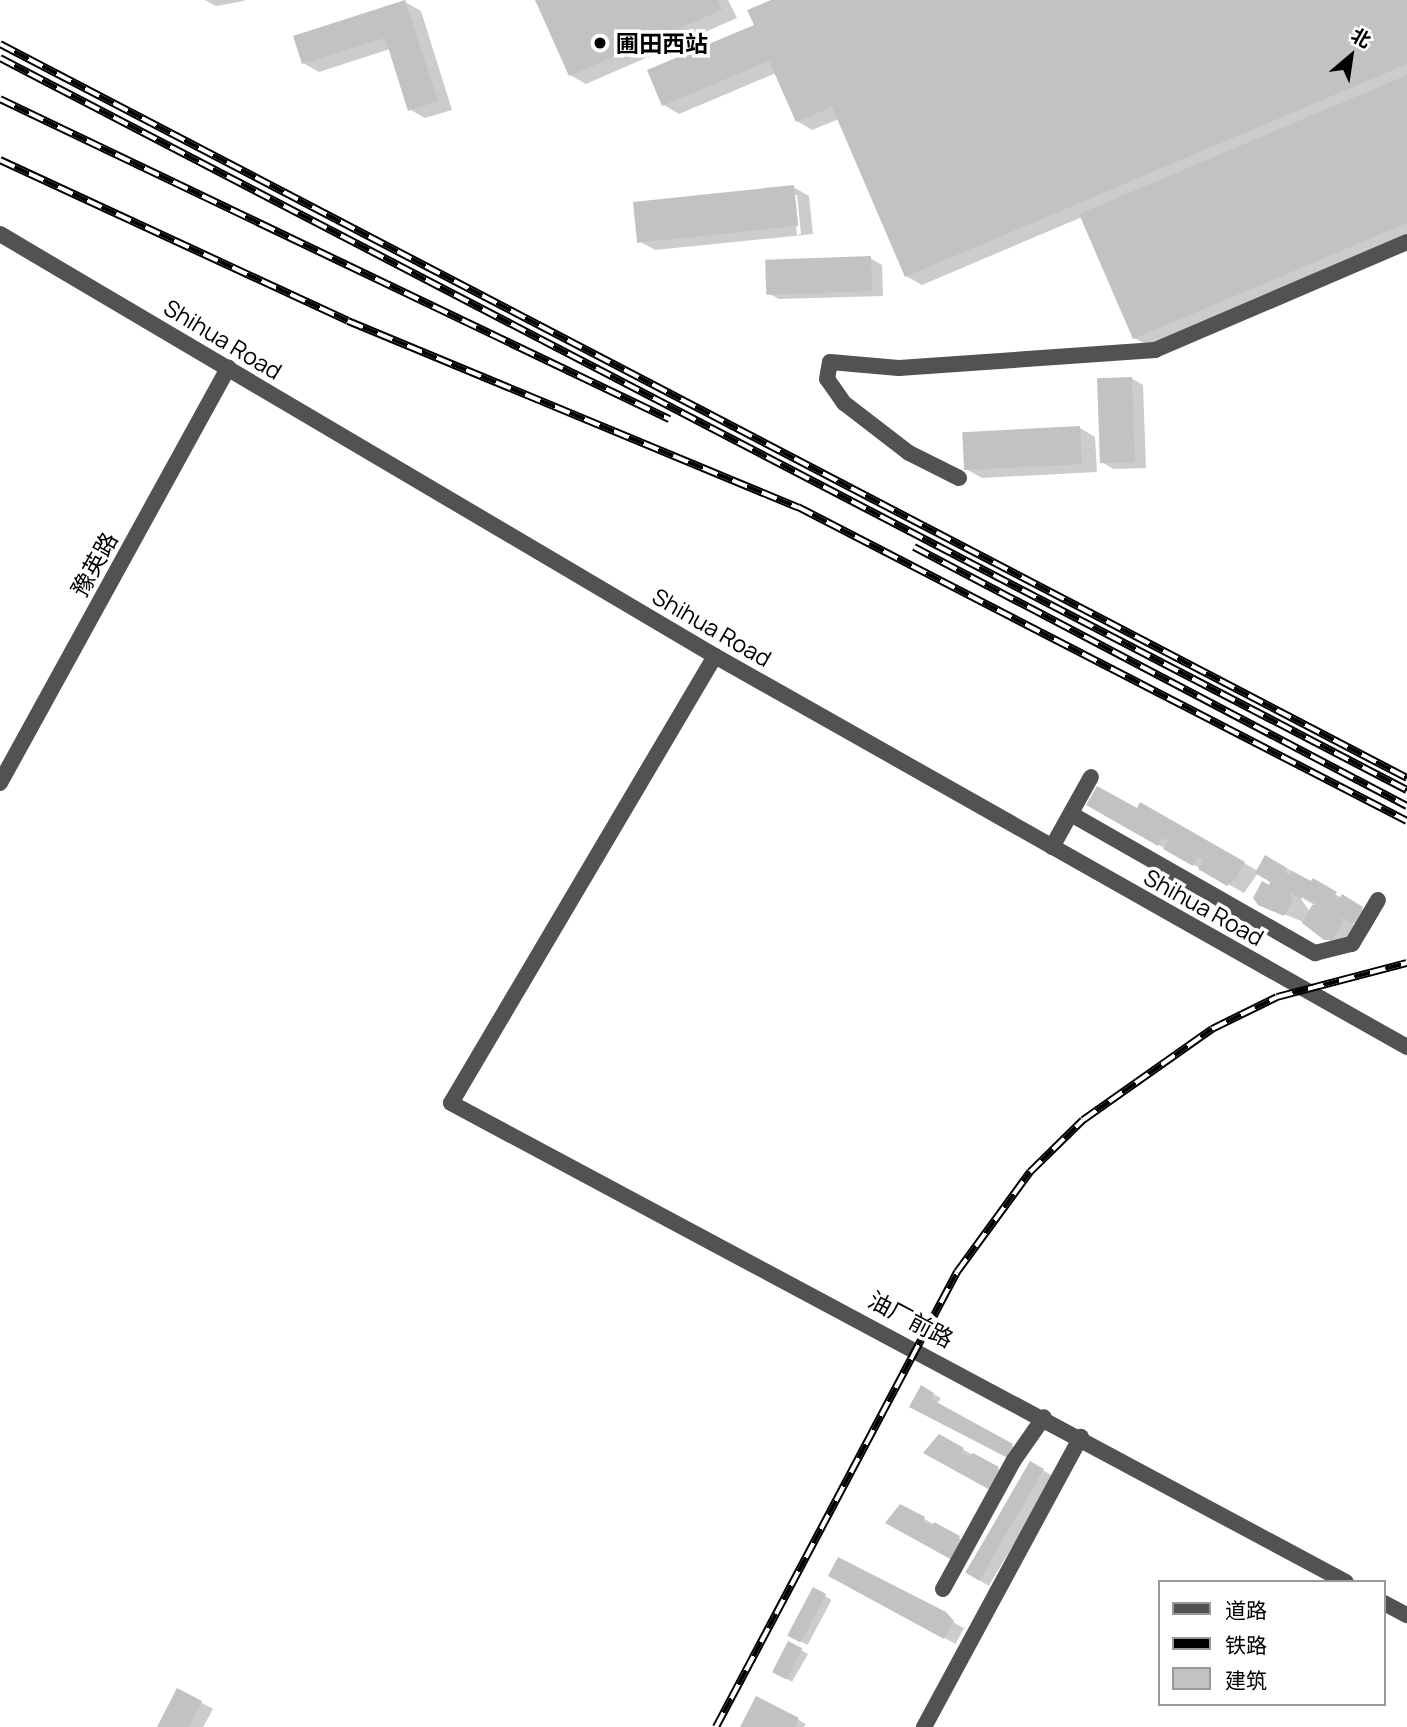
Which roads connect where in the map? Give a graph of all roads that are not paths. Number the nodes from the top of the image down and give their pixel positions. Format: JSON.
{"nodes":[{"id":1,"x":0,"y":233,"type":"edge"},
{"id":2,"x":1407,"y":242,"type":"edge"},
{"id":3,"x":228,"y":368,"type":"junction"},
{"id":4,"x":959,"y":478,"type":"dead end"},
{"id":5,"x":715,"y":656,"type":"junction"},
{"id":6,"x":1091,"y":777,"type":"dead end"},
{"id":7,"x":0,"y":783,"type":"edge"},
{"id":8,"x":1071,"y":814,"type":"junction"},
{"id":9,"x":1052,"y":847,"type":"junction"},
{"id":10,"x":1378,"y":900,"type":"dead end"},
{"id":11,"x":1407,"y":1047,"type":"edge"},
{"id":12,"x":1044,"y":1417,"type":"junction"},
{"id":13,"x":1080,"y":1437,"type":"junction"},
{"id":14,"x":1342,"y":1580,"type":"edge"},
{"id":15,"x":943,"y":1589,"type":"dead end"},
{"id":16,"x":1386,"y":1604,"type":"edge"},
{"id":17,"x":1407,"y":1615,"type":"edge"},
{"id":18,"x":924,"y":1727,"type":"edge"}],
"edges":[{"from":1,"to":3,"type":"street","name":"Shihua Road"},
{"from":2,"to":4,"type":"street"},
{"from":3,"to":5,"type":"street","name":"Shihua Road"},
{"from":3,"to":7,"type":"street","name":"豫英路"},
{"from":5,"to":9,"type":"street","name":"Shihua Road"},
{"from":5,"to":12,"type":"street","name":"油厂前路"},
{"from":6,"to":8,"type":"street"},
{"from":8,"to":9,"type":"street"},
{"from":8,"to":10,"type":"street"},
{"from":9,"to":11,"type":"street","name":"Shihua Road"},
{"from":12,"to":13,"type":"street","name":"油厂前路"},
{"from":12,"to":15,"type":"street"},
{"from":13,"to":14,"type":"street","name":"油厂前路"},
{"from":13,"to":18,"type":"street"},
{"from":16,"to":17,"type":"street"}]}
